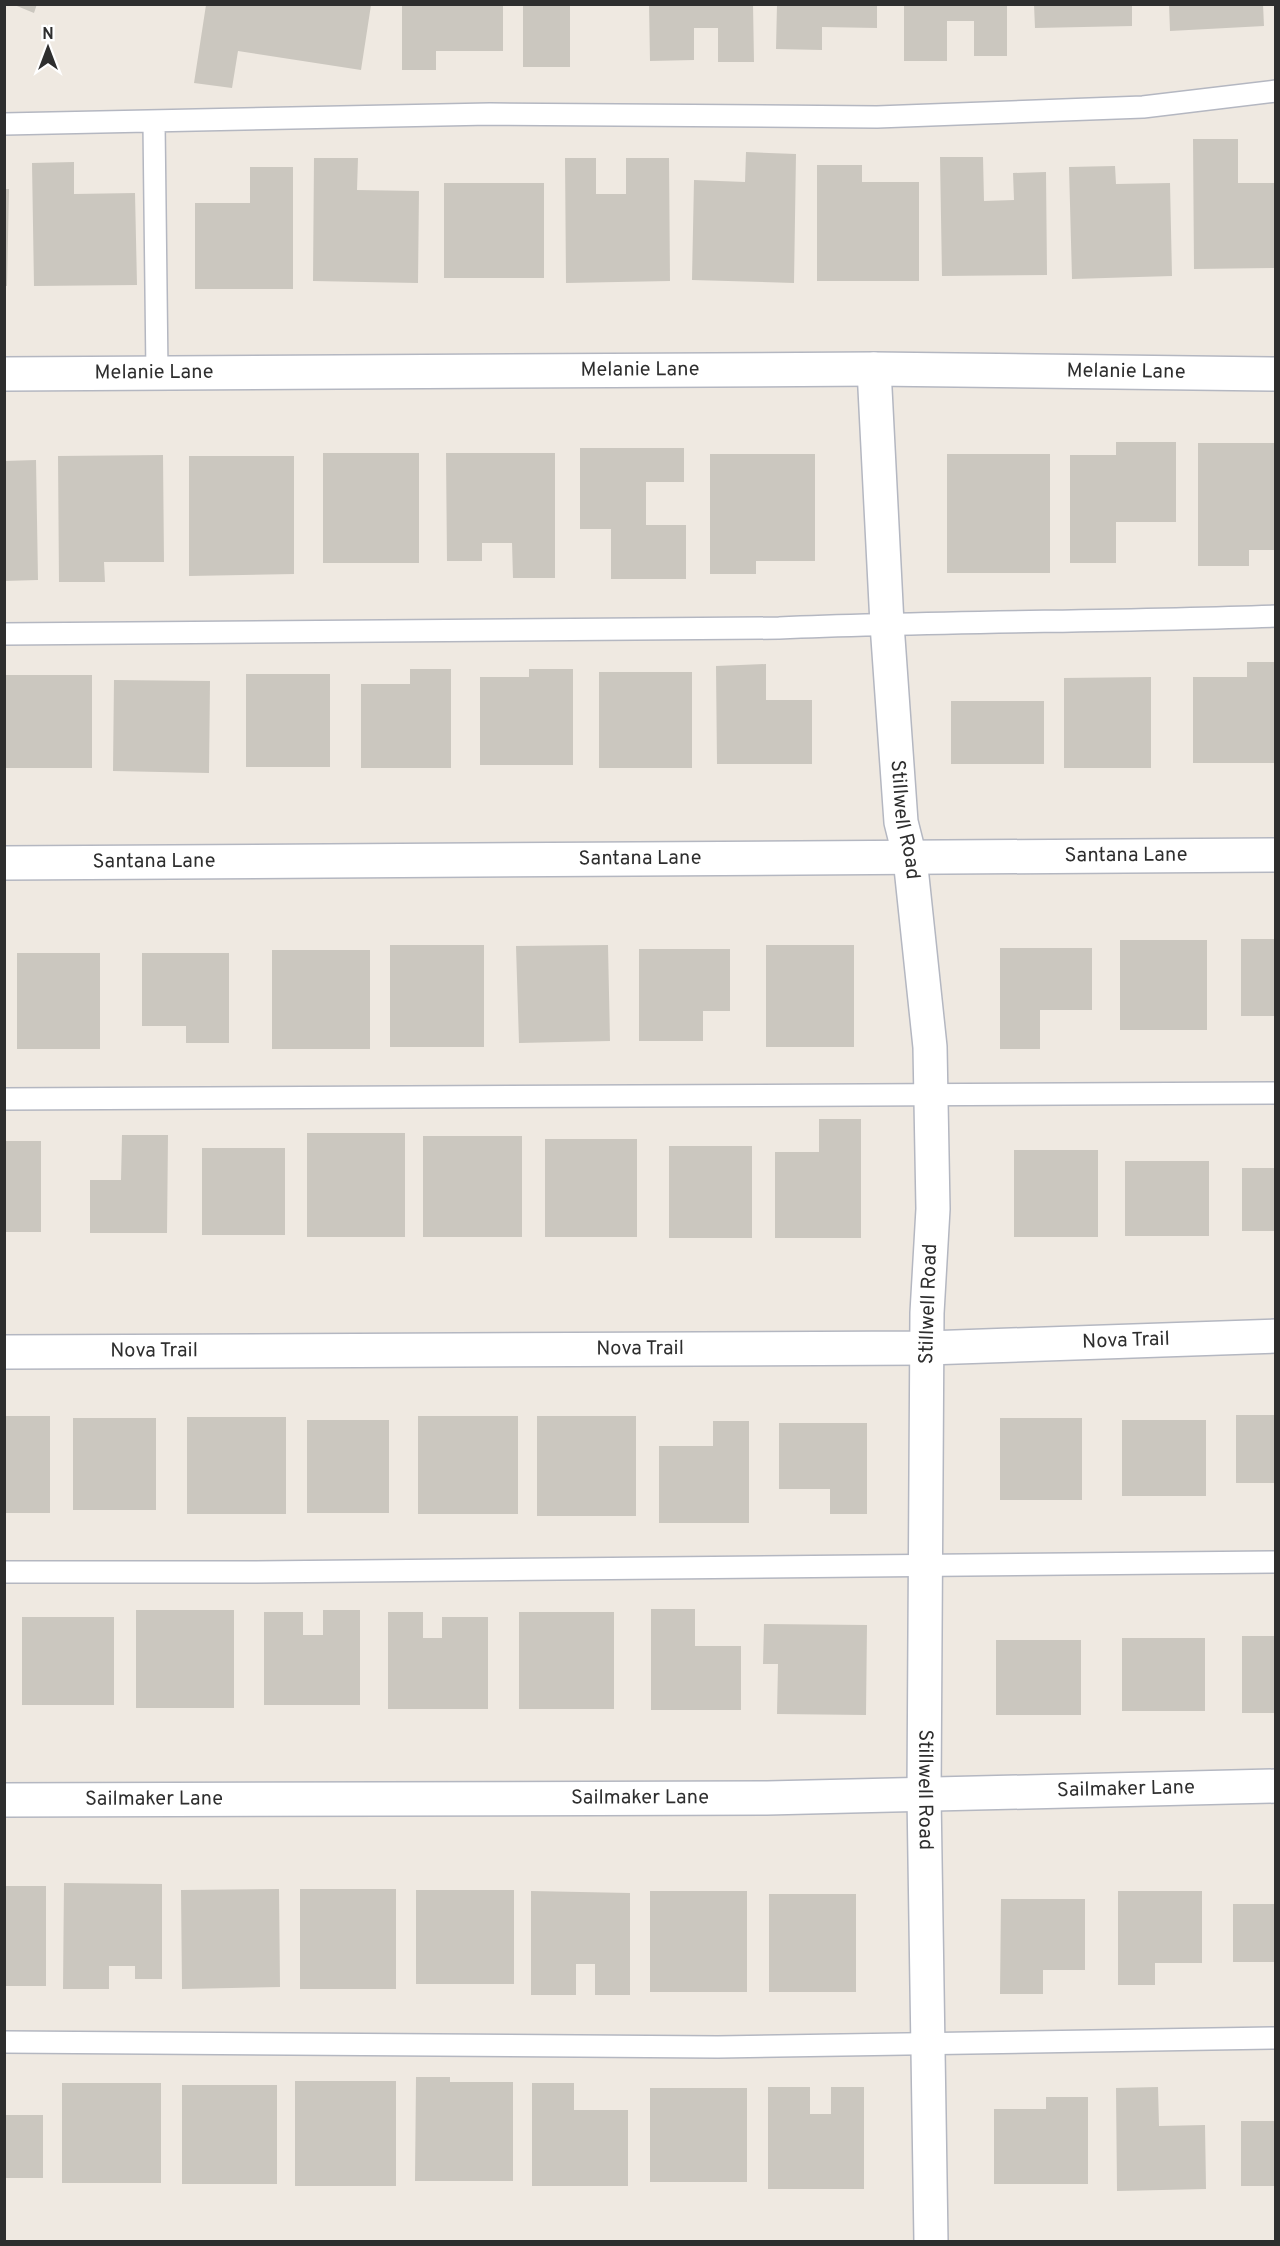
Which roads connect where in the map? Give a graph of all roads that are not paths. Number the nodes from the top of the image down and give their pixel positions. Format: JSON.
{"nodes":[{"id":1,"x":1275,"y":91,"type":"edge"},
{"id":2,"x":154,"y":123,"type":"junction"},
{"id":3,"x":4,"y":124,"type":"edge"},
{"id":4,"x":874,"y":369,"type":"junction"},
{"id":5,"x":157,"y":373,"type":"junction"},
{"id":6,"x":4,"y":374,"type":"edge"},
{"id":7,"x":1275,"y":374,"type":"edge"},
{"id":8,"x":1275,"y":616,"type":"edge"},
{"id":9,"x":887,"y":624,"type":"junction"},
{"id":10,"x":4,"y":634,"type":"edge"},
{"id":11,"x":1275,"y":855,"type":"edge"},
{"id":12,"x":910,"y":858,"type":"junction"},
{"id":13,"x":4,"y":863,"type":"edge"},
{"id":14,"x":1275,"y":1094,"type":"edge"},
{"id":15,"x":931,"y":1097,"type":"junction"},
{"id":16,"x":4,"y":1099,"type":"edge"},
{"id":17,"x":1275,"y":1336,"type":"edge"},
{"id":18,"x":927,"y":1348,"type":"junction"},
{"id":19,"x":4,"y":1352,"type":"edge"},
{"id":20,"x":1275,"y":1562,"type":"edge"},
{"id":21,"x":926,"y":1567,"type":"junction"},
{"id":22,"x":4,"y":1572,"type":"edge"},
{"id":23,"x":1275,"y":1786,"type":"edge"},
{"id":24,"x":924,"y":1795,"type":"junction"},
{"id":25,"x":4,"y":1800,"type":"edge"},
{"id":26,"x":1275,"y":2038,"type":"edge"},
{"id":27,"x":4,"y":2042,"type":"edge"},
{"id":28,"x":928,"y":2044,"type":"junction"},
{"id":29,"x":931,"y":2241,"type":"edge"}],
"edges":[{"from":1,"to":2,"type":"lane"},
{"from":2,"to":3,"type":"lane"},
{"from":2,"to":5,"type":"lane"},
{"from":4,"to":5,"type":"street","name":"Melanie Lane"},
{"from":4,"to":7,"type":"street","name":"Melanie Lane"},
{"from":4,"to":9,"type":"street","name":"Stillwell Road"},
{"from":5,"to":6,"type":"street","name":"Melanie Lane"},
{"from":8,"to":9,"type":"lane"},
{"from":9,"to":10,"type":"lane"},
{"from":9,"to":12,"type":"street","name":"Stillwell Road"},
{"from":11,"to":12,"type":"street","name":"Santana Lane"},
{"from":12,"to":13,"type":"street","name":"Santana Lane"},
{"from":12,"to":15,"type":"street","name":"Stillwell Road"},
{"from":14,"to":15,"type":"lane"},
{"from":15,"to":16,"type":"lane"},
{"from":15,"to":18,"type":"street","name":"Stillwell Road"},
{"from":17,"to":18,"type":"street","name":"Nova Trail"},
{"from":18,"to":19,"type":"street","name":"Nova Trail"},
{"from":18,"to":21,"type":"street","name":"Stillwell Road"},
{"from":20,"to":21,"type":"lane"},
{"from":21,"to":22,"type":"lane"},
{"from":21,"to":24,"type":"street","name":"Stillwell Road"},
{"from":23,"to":24,"type":"street","name":"Sailmaker Lane"},
{"from":24,"to":25,"type":"street","name":"Sailmaker Lane"},
{"from":24,"to":28,"type":"street","name":"Stillwell Road"},
{"from":26,"to":28,"type":"lane"},
{"from":27,"to":28,"type":"lane"},
{"from":28,"to":29,"type":"street","name":"Stillwell Road"}]}
